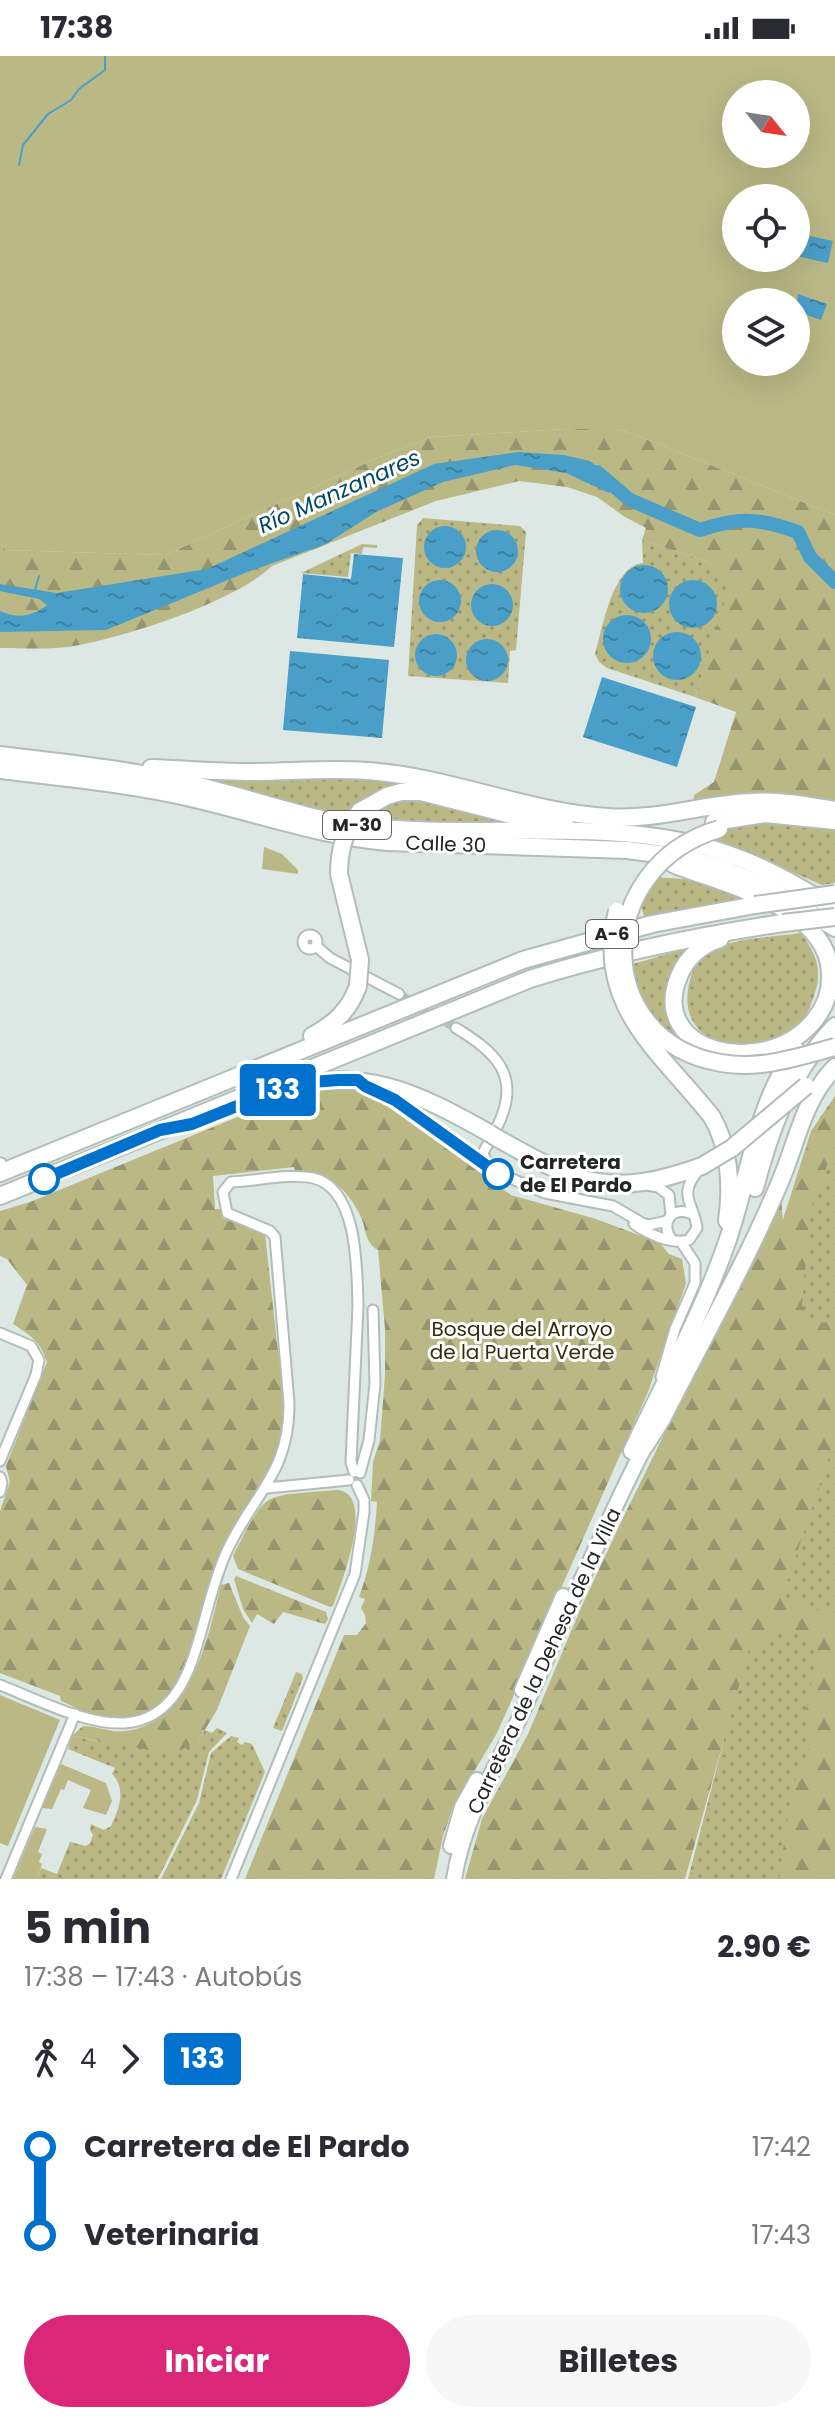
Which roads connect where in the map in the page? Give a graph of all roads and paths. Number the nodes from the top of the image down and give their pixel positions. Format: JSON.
{"nodes":[{"id":1,"x":7,"y":756,"type":"edge"},
{"id":2,"x":103,"y":766,"type":"junction"},
{"id":3,"x":0,"y":770,"type":"edge"},
{"id":4,"x":835,"y":810,"type":"edge"},
{"id":5,"x":835,"y":824,"type":"edge"},
{"id":6,"x":717,"y":825,"type":"junction"},
{"id":7,"x":618,"y":833,"type":"junction"},
{"id":8,"x":387,"y":842,"type":"junction"},
{"id":9,"x":673,"y":864,"type":"junction"},
{"id":10,"x":835,"y":894,"type":"edge"},
{"id":11,"x":835,"y":909,"type":"edge"},
{"id":12,"x":835,"y":917,"type":"edge"},
{"id":13,"x":835,"y":928,"type":"edge"},
{"id":14,"x":748,"y":929,"type":"junction"},
{"id":15,"x":316,"y":946,"type":"dead end"},
{"id":16,"x":835,"y":962,"type":"edge"},
{"id":17,"x":835,"y":988,"type":"edge"},
{"id":18,"x":399,"y":994,"type":"tunnel mouth"},
{"id":19,"x":835,"y":1026,"type":"edge"},
{"id":20,"x":456,"y":1028,"type":"tunnel mouth"},
{"id":21,"x":835,"y":1047,"type":"edge"},
{"id":22,"x":835,"y":1066,"type":"edge"},
{"id":23,"x":237,"y":1077,"type":"junction"},
{"id":24,"x":160,"y":1130,"type":"junction"},
{"id":25,"x":60,"y":1150,"type":"junction"},
{"id":26,"x":0,"y":1163,"type":"edge"},
{"id":27,"x":702,"y":1166,"type":"junction"},
{"id":28,"x":0,"y":1173,"type":"edge"},
{"id":29,"x":627,"y":1185,"type":"junction"},
{"id":30,"x":0,"y":1196,"type":"edge"},
{"id":31,"x":601,"y":1203,"type":"junction"},
{"id":32,"x":692,"y":1214,"type":"junction"},
{"id":33,"x":669,"y":1218,"type":"junction"},
{"id":34,"x":677,"y":1241,"type":"junction"},
{"id":35,"x":373,"y":1310,"type":"dead end"},
{"id":36,"x":0,"y":1333,"type":"edge"},
{"id":37,"x":661,"y":1377,"type":"junction"},
{"id":38,"x":639,"y":1449,"type":"junction"},
{"id":39,"x":0,"y":1461,"type":"edge"},
{"id":40,"x":0,"y":1477,"type":"edge"},
{"id":41,"x":355,"y":1477,"type":"junction"},
{"id":42,"x":267,"y":1488,"type":"junction"},
{"id":43,"x":0,"y":1492,"type":"edge"},
{"id":44,"x":0,"y":1685,"type":"edge"},
{"id":45,"x":75,"y":1714,"type":"junction"},
{"id":46,"x":6,"y":1879,"type":"edge"},
{"id":47,"x":231,"y":1879,"type":"edge"},
{"id":48,"x":444,"y":1879,"type":"edge"},
{"id":49,"x":454,"y":1879,"type":"edge"}],
"edges":[{"from":1,"to":2,"type":"highway","name":"Calle 30","number":"M-30"},
{"from":2,"to":4,"type":"highway"},
{"from":2,"to":7,"type":"highway","name":"Calle 30","number":"M-30"},
{"from":3,"to":8,"type":"highway","name":"Calle 30","number":"M-30"},
{"from":5,"to":6,"type":"highway"},
{"from":6,"to":21,"type":"highway","bridge":true},
{"from":6,"to":37,"type":"highway","bridge":true},
{"from":7,"to":11,"type":"highway","name":"Calle 30","number":"M-30"},
{"from":7,"to":23,"type":"highway","bridge":true},
{"from":8,"to":9,"type":"highway"},
{"from":8,"to":13,"type":"highway","name":"Calle 30","number":"M-30"},
{"from":9,"to":14,"type":"highway"},
{"from":9,"to":16,"type":"highway"},
{"from":10,"to":23,"type":"highway","number":"A-6","bridge":true},
{"from":12,"to":14,"type":"highway","number":"A-6","bridge":true},
{"from":14,"to":24,"type":"highway","number":"A-6"},
{"from":15,"to":18,"type":"street"},
{"from":17,"to":38,"type":"highway"},
{"from":19,"to":38,"type":"highway"},
{"from":20,"to":31,"type":"street"},
{"from":22,"to":27,"type":"highway","bridge":true},
{"from":22,"to":38,"type":"highway"},
{"from":23,"to":25,"type":"highway","number":"A-6"},
{"from":24,"to":29,"type":"highway"},
{"from":24,"to":30,"type":"highway","number":"A-6"},
{"from":25,"to":26,"type":"highway"},
{"from":25,"to":28,"type":"highway","number":"A-6"},
{"from":27,"to":29,"type":"highway"},
{"from":27,"to":32,"type":"street"},
{"from":29,"to":33,"type":"street"},
{"from":31,"to":33,"type":"street"},
{"from":31,"to":34,"type":"street"},
{"from":32,"to":33,"type":"street"},
{"from":32,"to":34,"type":"street"},
{"from":33,"to":34,"type":"street"},
{"from":34,"to":37,"type":"street"},
{"from":35,"to":41,"type":"street"},
{"from":36,"to":39,"type":"street"},
{"from":37,"to":38,"type":"highway"},
{"from":38,"to":48,"type":"main road","name":"Carretera de la Dehesa de la Villa"},
{"from":38,"to":49,"type":"main road","name":"Carretera de la Dehesa de la Villa"},
{"from":40,"to":43,"type":"street"},
{"from":41,"to":42,"type":"street"},
{"from":41,"to":42,"type":"street"},
{"from":41,"to":47,"type":"street"},
{"from":42,"to":45,"type":"street"},
{"from":44,"to":45,"type":"street"},
{"from":45,"to":46,"type":"street"}]}
